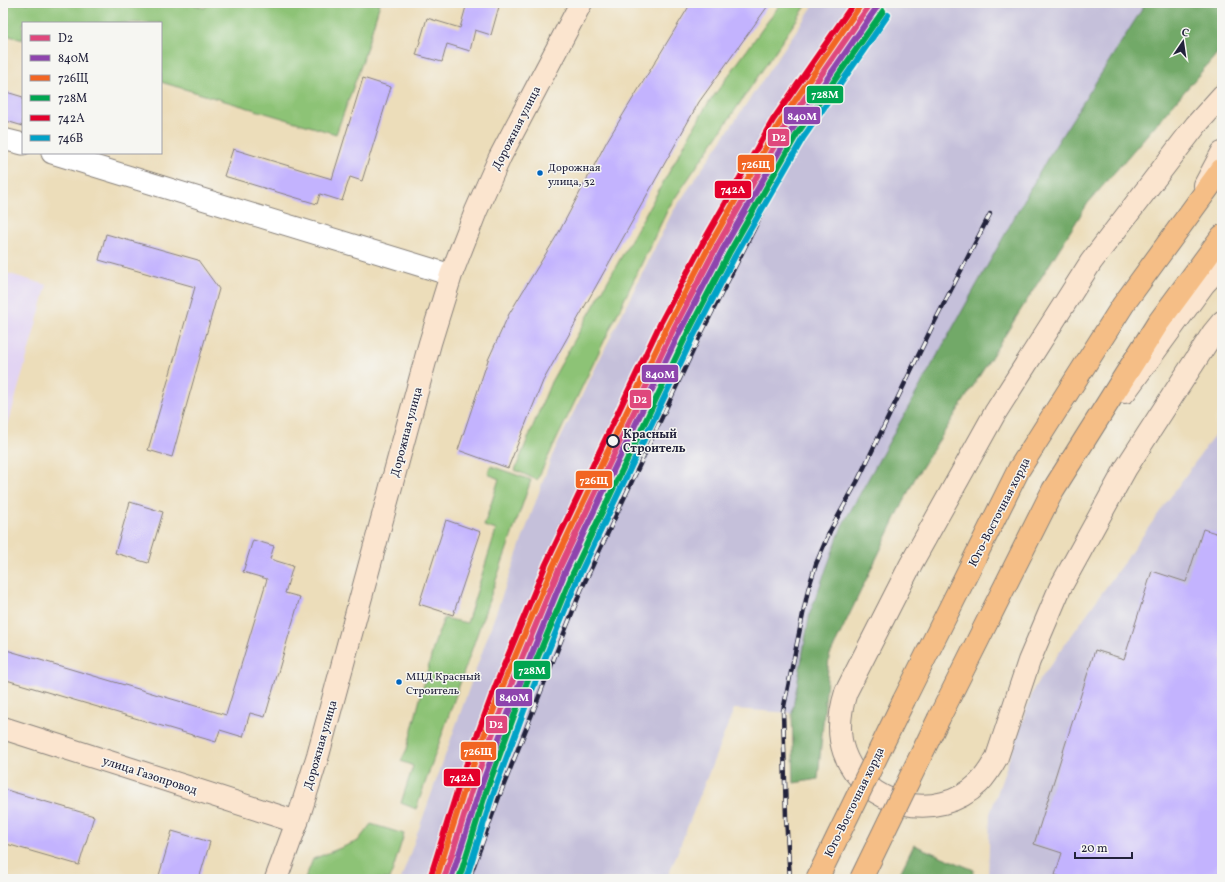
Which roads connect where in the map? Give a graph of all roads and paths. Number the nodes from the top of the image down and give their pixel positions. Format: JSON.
{"nodes":[{"id":1,"x":581,"y":3,"type":"edge"},
{"id":2,"x":1222,"y":96,"type":"edge"},
{"id":3,"x":3,"y":138,"type":"edge"},
{"id":4,"x":22,"y":144,"type":"edge"},
{"id":5,"x":1222,"y":153,"type":"edge"},
{"id":6,"x":55,"y":154,"type":"edge"},
{"id":7,"x":1222,"y":169,"type":"edge"},
{"id":8,"x":1190,"y":213,"type":"junction"},
{"id":9,"x":1222,"y":236,"type":"edge"},
{"id":10,"x":1222,"y":265,"type":"edge"},
{"id":11,"x":451,"y":275,"type":"junction"},
{"id":12,"x":1222,"y":322,"type":"edge"},
{"id":13,"x":1053,"y":490,"type":"junction"},
{"id":14,"x":3,"y":728,"type":"edge"},
{"id":15,"x":297,"y":822,"type":"junction"},
{"id":16,"x":276,"y":879,"type":"edge"},
{"id":17,"x":817,"y":879,"type":"edge"},
{"id":18,"x":861,"y":879,"type":"edge"}],
"edges":[{"from":1,"to":11,"type":"street","name":"Дорожная улица"},
{"from":2,"to":12,"type":"street"},
{"from":3,"to":4,"type":"street"},
{"from":5,"to":8,"type":"street"},
{"from":6,"to":11,"type":"street"},
{"from":7,"to":8,"type":"main road","name":"Юго-Восточная хорда"},
{"from":8,"to":17,"type":"main road","name":"Юго-Восточная хорда","bridge":true},
{"from":9,"to":13,"type":"main road"},
{"from":10,"to":13,"type":"street"},
{"from":11,"to":15,"type":"street","name":"Дорожная улица"},
{"from":13,"to":18,"type":"main road","bridge":true},
{"from":14,"to":15,"type":"street","name":"улица Газопровод"},
{"from":15,"to":16,"type":"street","name":"Дорожная улица"}]}
